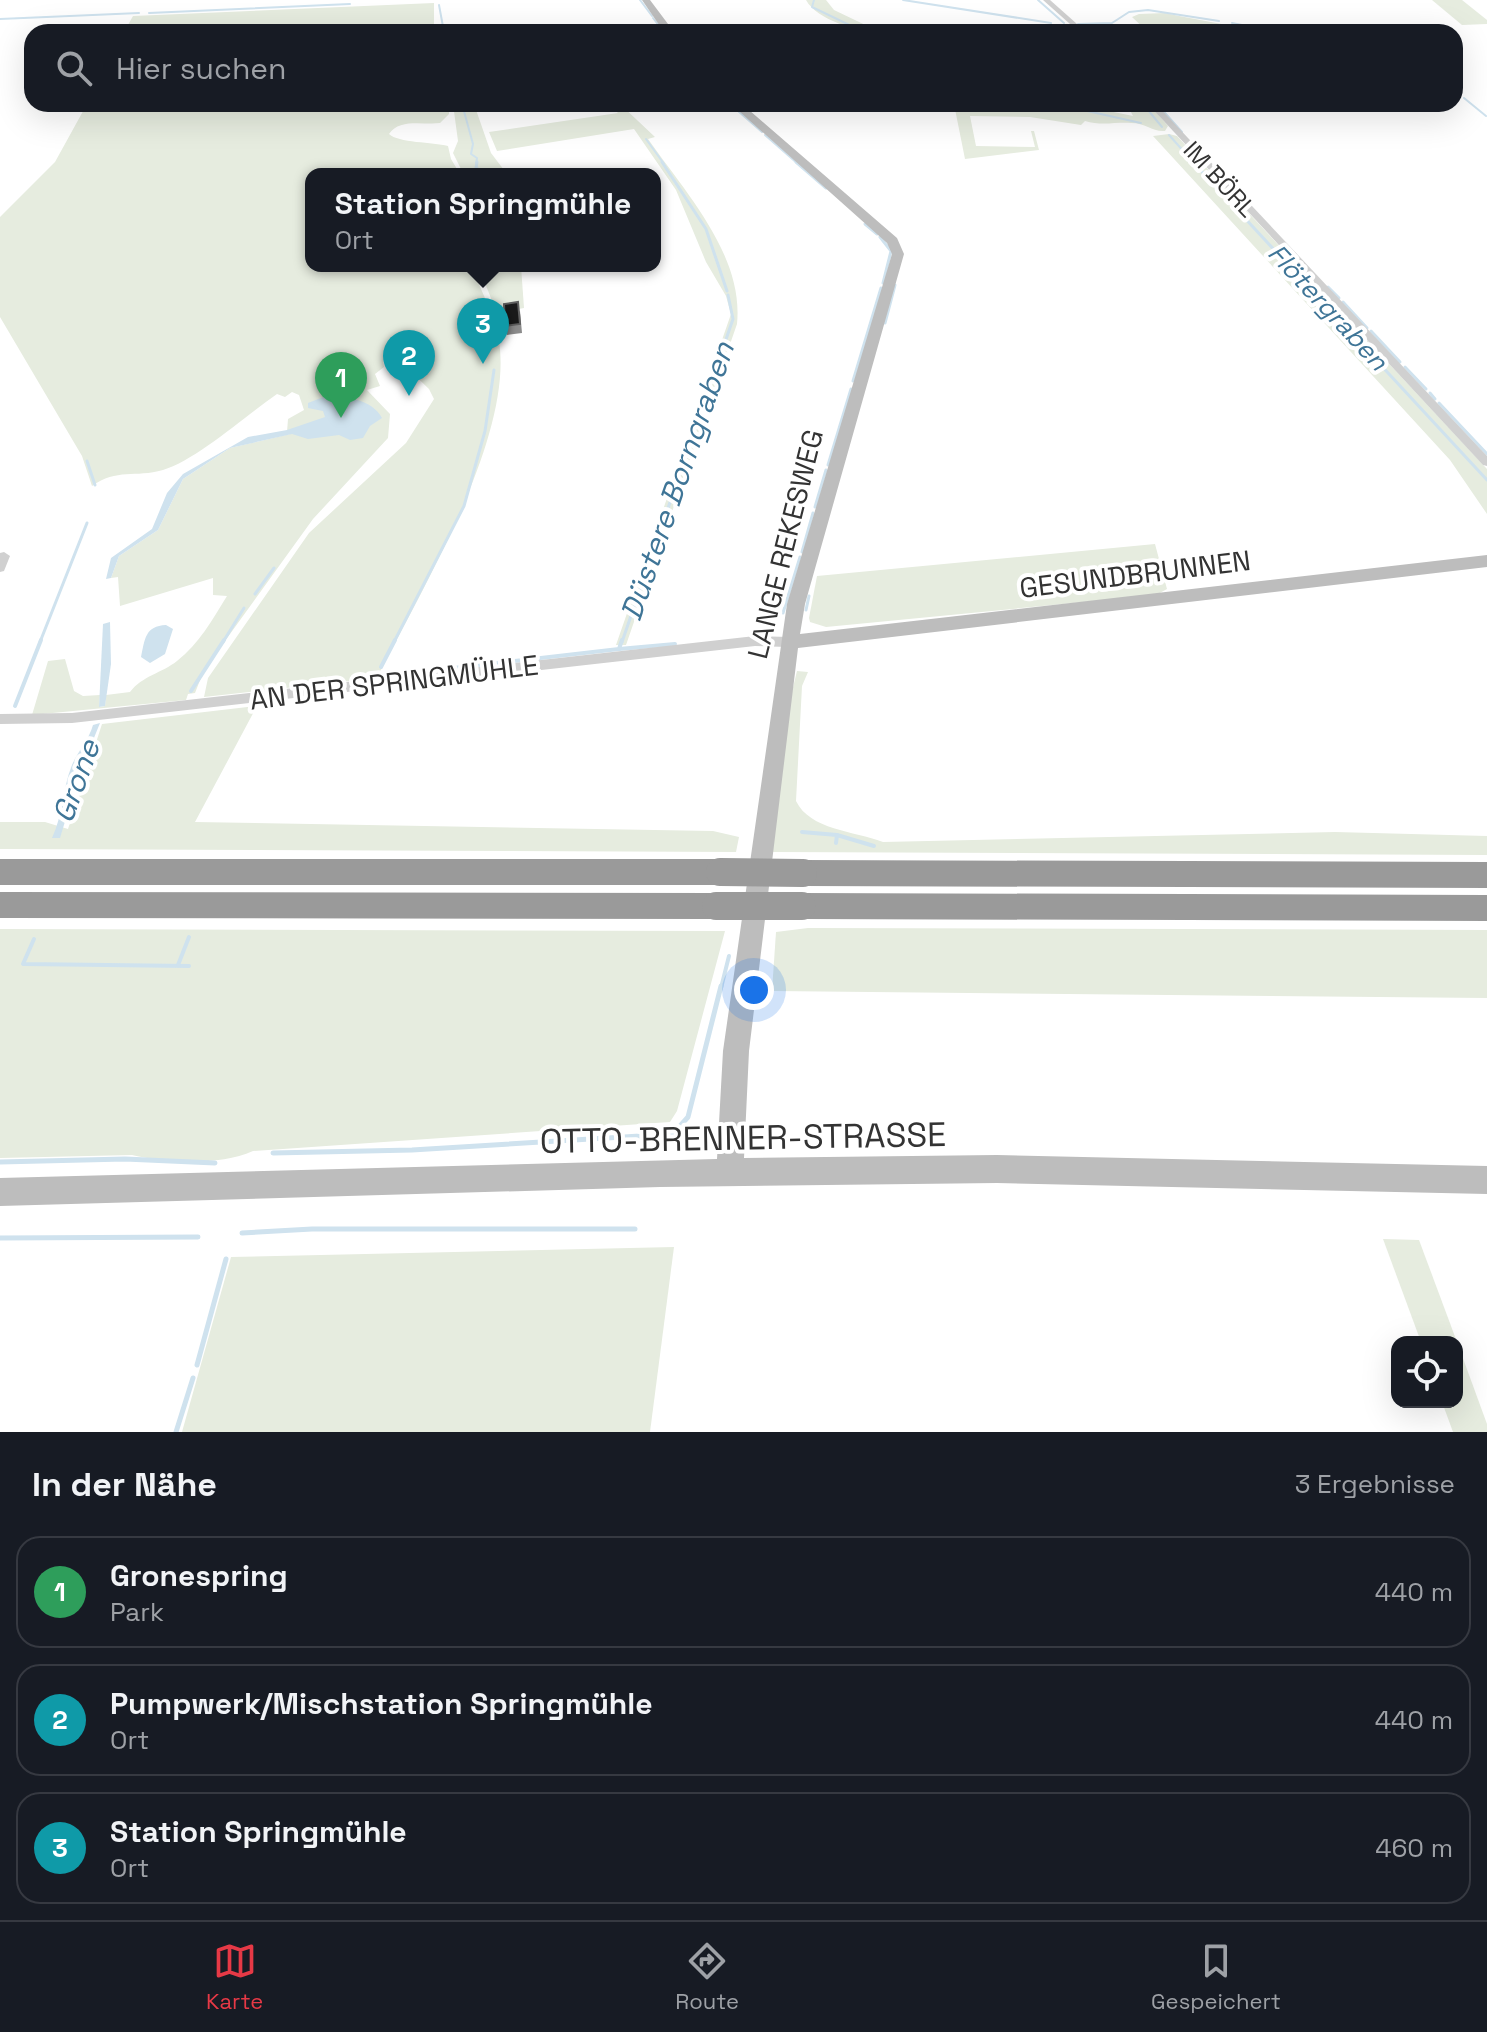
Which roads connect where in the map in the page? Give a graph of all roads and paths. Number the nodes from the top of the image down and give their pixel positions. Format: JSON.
{"nodes":[{"id":1,"x":646,"y":0,"type":"edge"},
{"id":2,"x":1046,"y":0,"type":"edge"},
{"id":3,"x":663,"y":24,"type":"edge"},
{"id":4,"x":1074,"y":24,"type":"edge"},
{"id":5,"x":745,"y":112,"type":"edge"},
{"id":6,"x":1159,"y":112,"type":"edge"},
{"id":7,"x":1487,"y":463,"type":"edge"},
{"id":8,"x":1487,"y":561,"type":"edge"},
{"id":9,"x":789,"y":642,"type":"junction"},
{"id":10,"x":0,"y":719,"type":"edge"},
{"id":11,"x":0,"y":872,"type":"edge"},
{"id":12,"x":1487,"y":875,"type":"edge"},
{"id":13,"x":0,"y":905,"type":"edge"},
{"id":14,"x":1487,"y":908,"type":"edge"},
{"id":15,"x":731,"y":1172,"type":"junction"},
{"id":16,"x":1487,"y":1180,"type":"edge"},
{"id":17,"x":0,"y":1192,"type":"edge"}],
"edges":[{"from":1,"to":3,"type":"street"},
{"from":2,"to":4,"type":"street"},
{"from":5,"to":9,"type":"street","name":"LANGE REKESWEG"},
{"from":6,"to":7,"type":"street","name":"IM BÖRL"},
{"from":8,"to":9,"type":"street","name":"GESUNDBRUNNEN"},
{"from":9,"to":10,"type":"street","name":"AN DER SPRINGMÜHLE"},
{"from":9,"to":15,"type":"street","name":"LANGE REKESWEG"},
{"from":11,"to":12,"type":"highway","bridge":true},
{"from":13,"to":14,"type":"highway","bridge":true},
{"from":15,"to":16,"type":"street","name":"OTTO-BRENNER-STRASSE"},
{"from":15,"to":17,"type":"street","name":"OTTO-BRENNER-STRASSE"}]}
